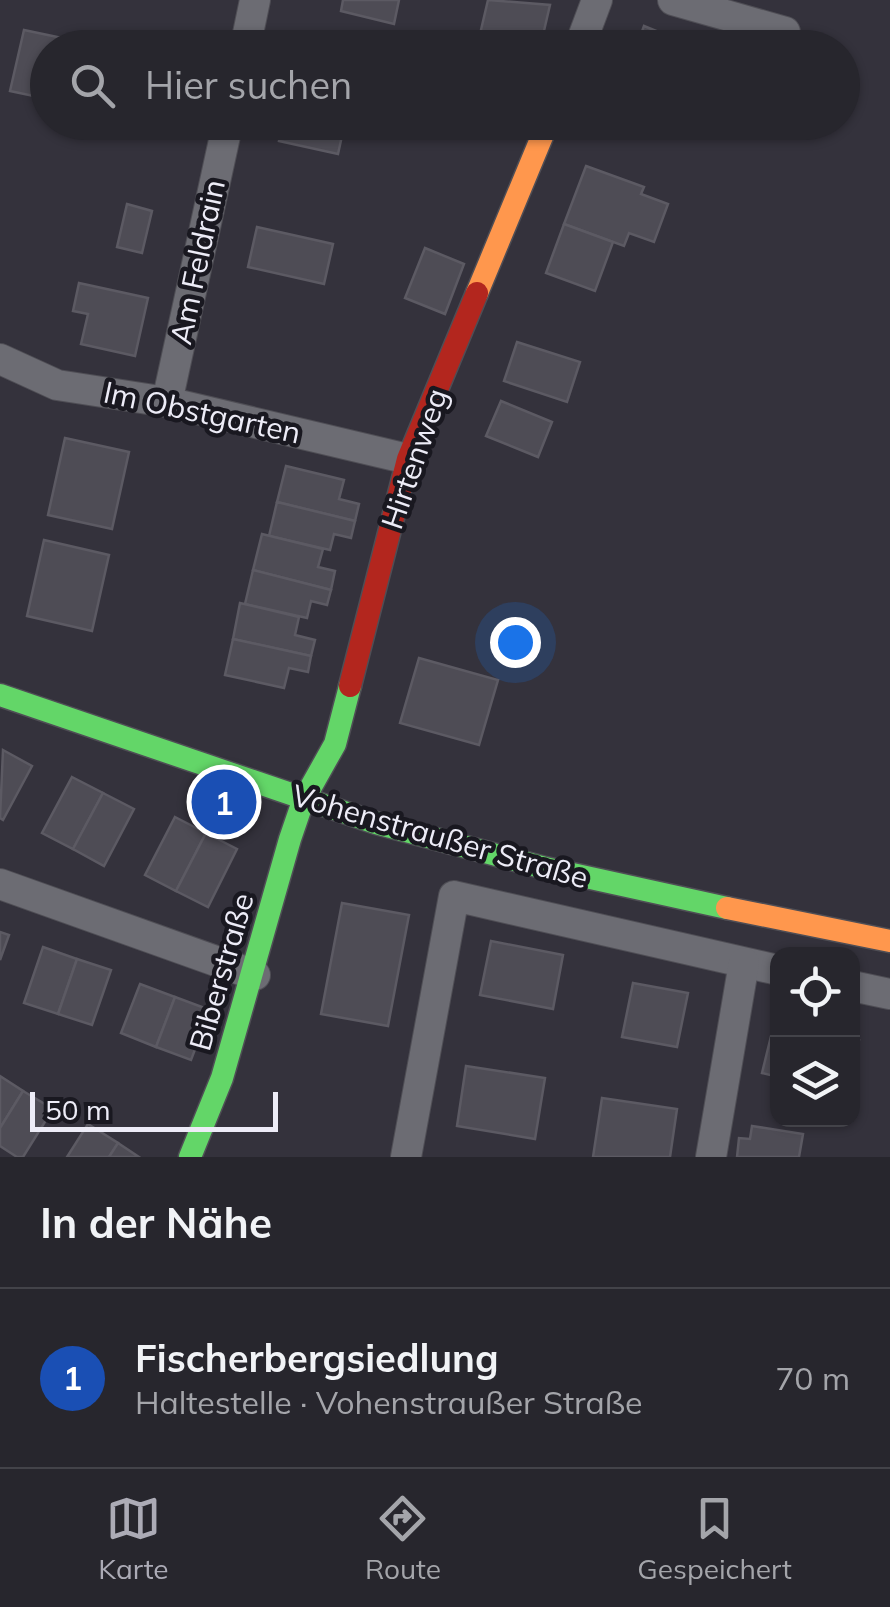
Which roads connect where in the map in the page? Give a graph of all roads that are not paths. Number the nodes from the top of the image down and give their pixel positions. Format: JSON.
{"nodes":[{"id":1,"x":255,"y":0,"type":"edge"},
{"id":2,"x":597,"y":0,"type":"edge"},
{"id":3,"x":673,"y":0,"type":"edge"},
{"id":4,"x":249,"y":30,"type":"edge"},
{"id":5,"x":586,"y":30,"type":"edge"},
{"id":6,"x":778,"y":30,"type":"edge"},
{"id":7,"x":224,"y":140,"type":"edge"},
{"id":8,"x":541,"y":140,"type":"edge"},
{"id":9,"x":0,"y":359,"type":"edge"},
{"id":10,"x":167,"y":402,"type":"junction"},
{"id":11,"x":408,"y":459,"type":"junction"},
{"id":12,"x":0,"y":695,"type":"edge"},
{"id":13,"x":303,"y":801,"type":"junction"},
{"id":14,"x":0,"y":884,"type":"edge"},
{"id":15,"x":890,"y":941,"type":"edge"},
{"id":16,"x":744,"y":964,"type":"junction"},
{"id":17,"x":770,"y":969,"type":"edge"},
{"id":18,"x":255,"y":974,"type":"junction"},
{"id":19,"x":860,"y":988,"type":"edge"},
{"id":20,"x":890,"y":994,"type":"edge"},
{"id":21,"x":190,"y":1157,"type":"edge"},
{"id":22,"x":406,"y":1157,"type":"edge"},
{"id":23,"x":710,"y":1157,"type":"edge"}],
"edges":[{"from":1,"to":4,"type":"street"},
{"from":2,"to":5,"type":"street"},
{"from":3,"to":6,"type":"street"},
{"from":7,"to":10,"type":"street","name":"Am Feldrain"},
{"from":8,"to":11,"type":"street","name":"Hirtenweg"},
{"from":9,"to":10,"type":"street","name":"Im Obstgarten"},
{"from":10,"to":11,"type":"street","name":"Im Obstgarten"},
{"from":11,"to":13,"type":"street","name":"Hirtenweg"},
{"from":12,"to":13,"type":"street","name":"Vohenstraußer Straße"},
{"from":13,"to":15,"type":"street","name":"Vohenstraußer Straße"},
{"from":13,"to":18,"type":"street","name":"Biberstraße"},
{"from":14,"to":18,"type":"street"},
{"from":16,"to":17,"type":"street","name":"Vohenstraußer Straße"},
{"from":16,"to":22,"type":"street","name":"Vohenstraußer Straße"},
{"from":16,"to":23,"type":"street"},
{"from":18,"to":21,"type":"street","name":"Biberstraße"},
{"from":19,"to":20,"type":"street"}]}
